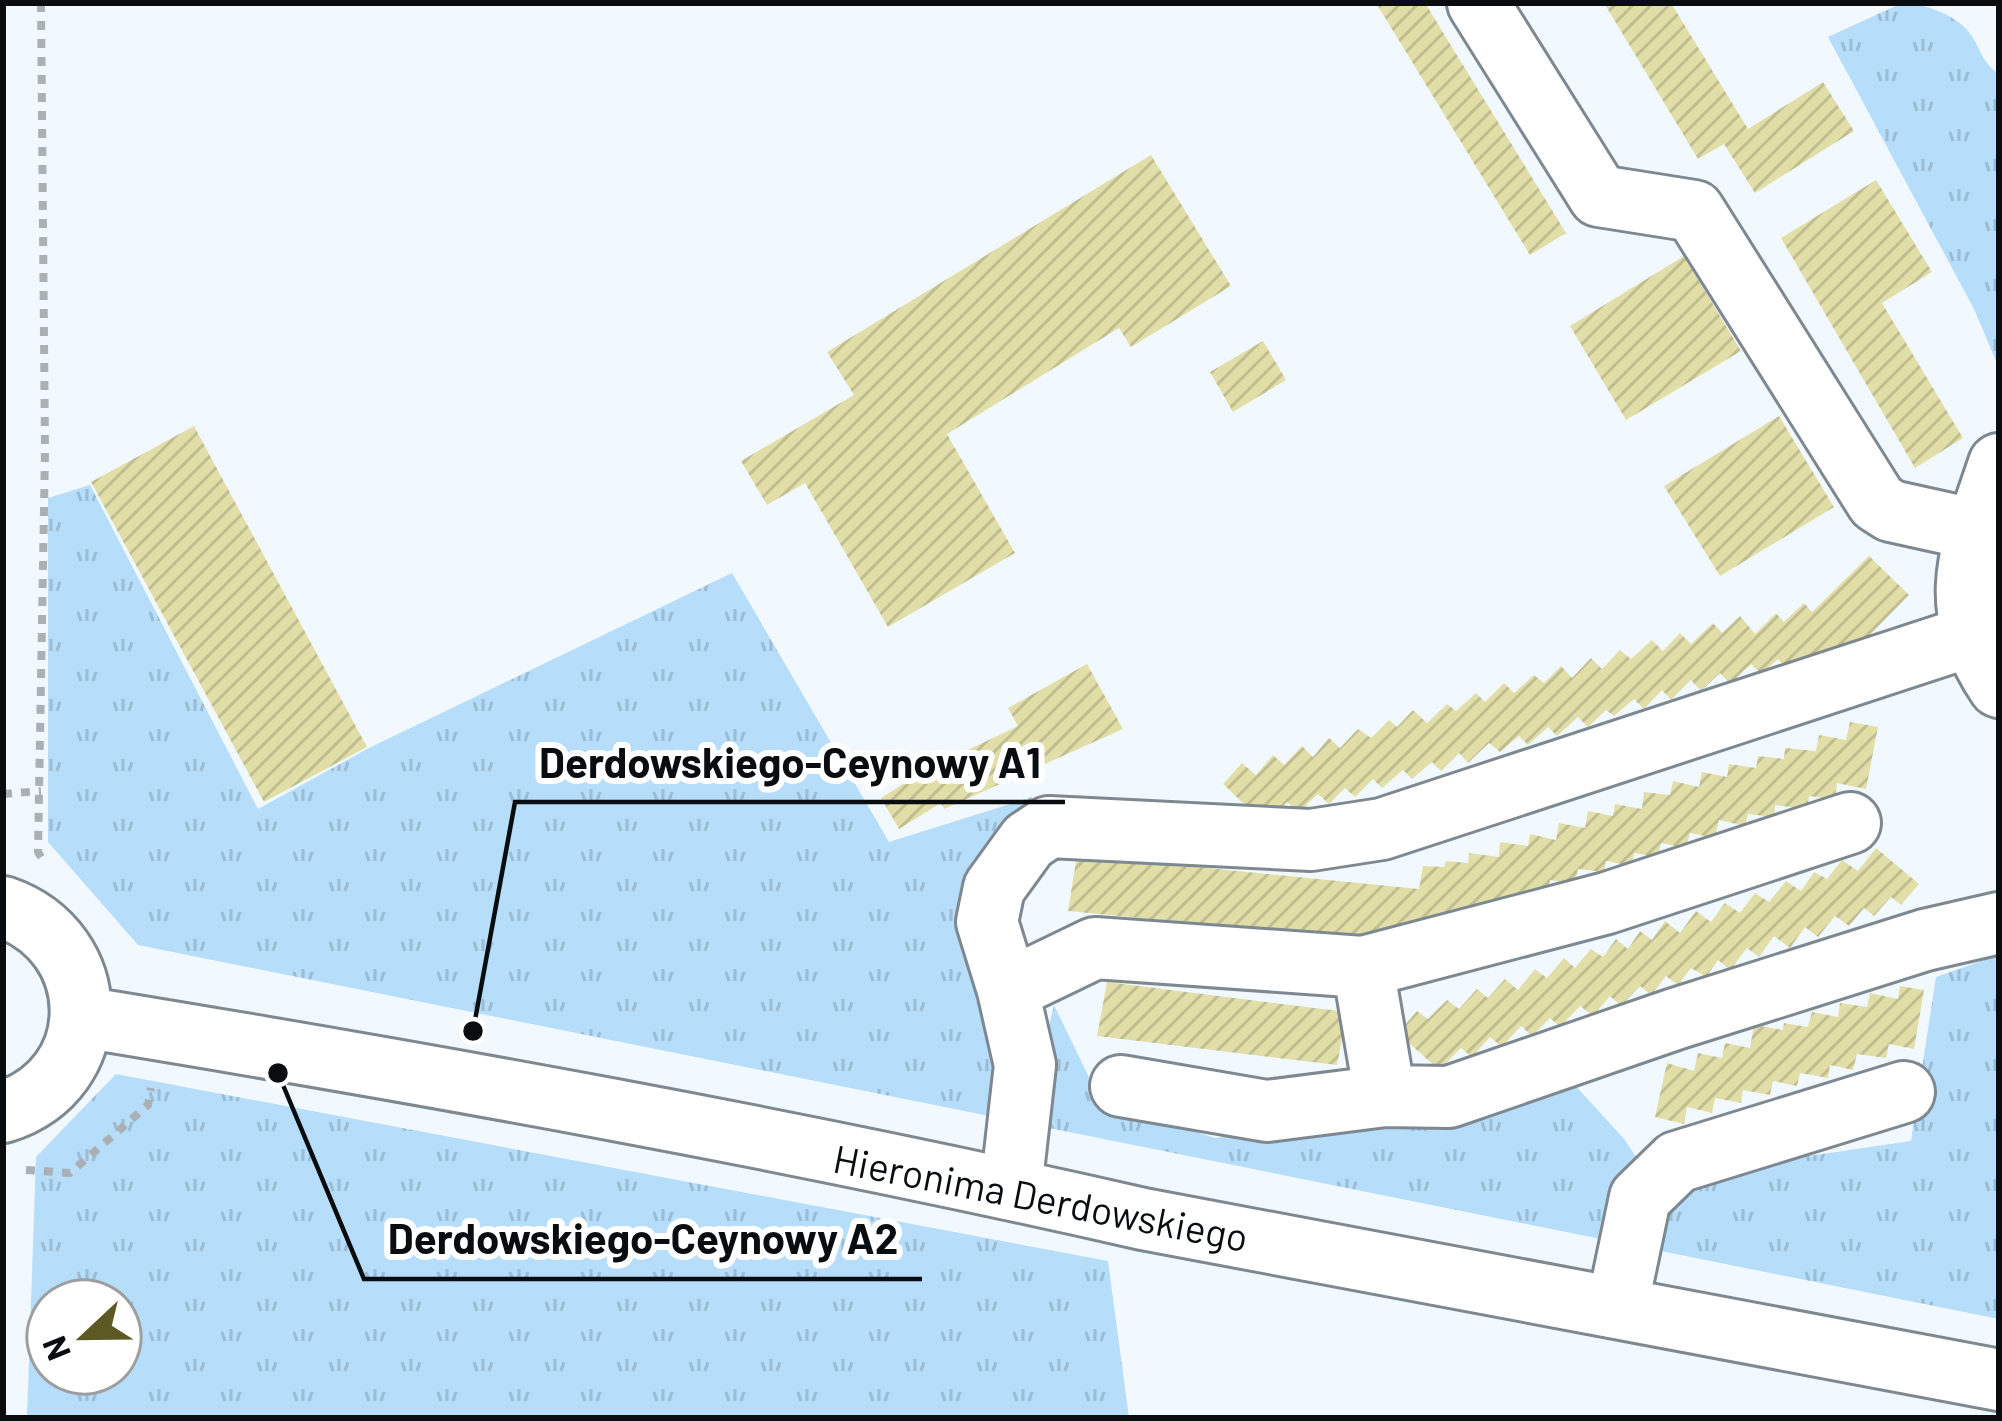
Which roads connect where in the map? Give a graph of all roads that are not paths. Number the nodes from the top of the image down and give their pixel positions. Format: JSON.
{"nodes":[{"id":1,"x":1478,"y":3,"type":"edge"},
{"id":2,"x":1999,"y":464,"type":"edge"},
{"id":3,"x":1977,"y":530,"type":"junction"},
{"id":4,"x":1986,"y":661,"type":"edge"},
{"id":5,"x":1850,"y":823,"type":"dead end"},
{"id":6,"x":3,"y":907,"type":"edge"},
{"id":7,"x":1999,"y":923,"type":"edge"},
{"id":8,"x":1363,"y":968,"type":"junction"},
{"id":9,"x":1008,"y":990,"type":"junction"},
{"id":10,"x":82,"y":1017,"type":"junction"},
{"id":11,"x":1121,"y":1086,"type":"dead end"},
{"id":12,"x":1904,"y":1092,"type":"dead end"},
{"id":13,"x":1385,"y":1096,"type":"junction"},
{"id":14,"x":3,"y":1112,"type":"edge"},
{"id":15,"x":1011,"y":1189,"type":"junction"},
{"id":16,"x":1617,"y":1308,"type":"junction"},
{"id":17,"x":1999,"y":1380,"type":"edge"}],
"edges":[{"from":1,"to":3,"type":"street"},
{"from":2,"to":3,"type":"street"},
{"from":3,"to":4,"type":"street"},
{"from":4,"to":9,"type":"street"},
{"from":5,"to":8,"type":"street"},
{"from":6,"to":10,"type":"street"},
{"from":7,"to":13,"type":"street"},
{"from":8,"to":9,"type":"street"},
{"from":8,"to":13,"type":"street"},
{"from":9,"to":15,"type":"street"},
{"from":10,"to":14,"type":"street"},
{"from":10,"to":15,"type":"street","name":"Hieronima Derdowskiego"},
{"from":11,"to":13,"type":"street"},
{"from":12,"to":16,"type":"street"},
{"from":15,"to":16,"type":"street","name":"Hieronima Derdowskiego"},
{"from":16,"to":17,"type":"street","name":"Hieronima Derdowskiego"}]}
